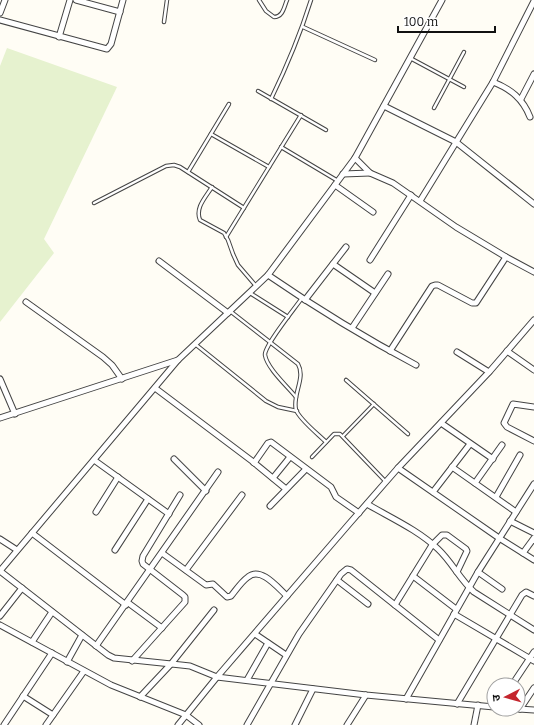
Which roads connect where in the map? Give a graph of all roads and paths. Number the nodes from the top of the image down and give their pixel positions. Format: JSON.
{"nodes":[{"id":1,"x":5,"y":0,"type":"edge"},
{"id":2,"x":70,"y":0,"type":"edge"},
{"id":3,"x":76,"y":0,"type":"edge"},
{"id":4,"x":124,"y":0,"type":"edge"},
{"id":5,"x":167,"y":0,"type":"edge"},
{"id":6,"x":259,"y":0,"type":"edge"},
{"id":7,"x":287,"y":0,"type":"edge"},
{"id":8,"x":311,"y":0,"type":"edge"},
{"id":9,"x":442,"y":0,"type":"edge"},
{"id":10,"x":534,"y":1,"type":"edge"},
{"id":11,"x":120,"y":12,"type":"junction"},
{"id":12,"x":0,"y":13,"type":"edge"},
{"id":13,"x":0,"y":20,"type":"edge"},
{"id":14,"x":164,"y":22,"type":"dead end"},
{"id":15,"x":303,"y":27,"type":"junction"},
{"id":16,"x":59,"y":36,"type":"junction"},
{"id":17,"x":464,"y":52,"type":"dead end"},
{"id":18,"x":410,"y":58,"type":"junction"},
{"id":19,"x":375,"y":60,"type":"dead end"},
{"id":20,"x":534,"y":74,"type":"edge"},
{"id":21,"x":450,"y":79,"type":"junction"},
{"id":22,"x":493,"y":82,"type":"junction"},
{"id":23,"x":464,"y":87,"type":"dead end"},
{"id":24,"x":258,"y":91,"type":"dead end"},
{"id":25,"x":271,"y":99,"type":"junction"},
{"id":26,"x":520,"y":99,"type":"junction"},
{"id":27,"x":229,"y":104,"type":"dead end"},
{"id":28,"x":384,"y":106,"type":"junction"},
{"id":29,"x":434,"y":108,"type":"dead end"},
{"id":30,"x":301,"y":115,"type":"junction"},
{"id":31,"x":530,"y":117,"type":"dead end"},
{"id":32,"x":326,"y":130,"type":"dead end"},
{"id":33,"x":211,"y":134,"type":"junction"},
{"id":34,"x":456,"y":142,"type":"junction"},
{"id":35,"x":281,"y":147,"type":"junction"},
{"id":36,"x":355,"y":158,"type":"junction"},
{"id":37,"x":269,"y":167,"type":"junction"},
{"id":38,"x":188,"y":172,"type":"junction"},
{"id":39,"x":370,"y":173,"type":"junction"},
{"id":40,"x":343,"y":174,"type":"junction"},
{"id":41,"x":337,"y":183,"type":"junction"},
{"id":42,"x":212,"y":187,"type":"junction"},
{"id":43,"x":411,"y":195,"type":"junction"},
{"id":44,"x":420,"y":201,"type":"junction"},
{"id":45,"x":94,"y":203,"type":"dead end"},
{"id":46,"x":534,"y":204,"type":"edge"},
{"id":47,"x":244,"y":208,"type":"junction"},
{"id":48,"x":373,"y":212,"type":"dead end"},
{"id":49,"x":226,"y":237,"type":"junction"},
{"id":50,"x":346,"y":247,"type":"dead end"},
{"id":51,"x":506,"y":257,"type":"junction"},
{"id":52,"x":370,"y":260,"type":"dead end"},
{"id":53,"x":159,"y":261,"type":"dead end"},
{"id":54,"x":333,"y":264,"type":"junction"},
{"id":55,"x":534,"y":272,"type":"edge"},
{"id":56,"x":388,"y":274,"type":"dead end"},
{"id":57,"x":268,"y":275,"type":"junction"},
{"id":58,"x":257,"y":286,"type":"junction"},
{"id":59,"x":250,"y":293,"type":"junction"},
{"id":60,"x":376,"y":293,"type":"junction"},
{"id":61,"x":304,"y":299,"type":"junction"},
{"id":62,"x":26,"y":302,"type":"dead end"},
{"id":63,"x":229,"y":312,"type":"junction"},
{"id":64,"x":288,"y":317,"type":"junction"},
{"id":65,"x":534,"y":320,"type":"edge"},
{"id":66,"x":352,"y":328,"type":"junction"},
{"id":67,"x":270,"y":342,"type":"junction"},
{"id":68,"x":195,"y":344,"type":"junction"},
{"id":69,"x":390,"y":351,"type":"junction"},
{"id":70,"x":507,"y":351,"type":"junction"},
{"id":71,"x":457,"y":352,"type":"dead end"},
{"id":72,"x":178,"y":360,"type":"junction"},
{"id":73,"x":416,"y":365,"type":"dead end"},
{"id":74,"x":534,"y":370,"type":"edge"},
{"id":75,"x":489,"y":372,"type":"junction"},
{"id":76,"x":0,"y":379,"type":"edge"},
{"id":77,"x":122,"y":379,"type":"junction"},
{"id":78,"x":346,"y":380,"type":"dead end"},
{"id":79,"x":155,"y":388,"type":"junction"},
{"id":80,"x":297,"y":397,"type":"junction"},
{"id":81,"x":374,"y":404,"type":"junction"},
{"id":82,"x":534,"y":407,"type":"edge"},
{"id":83,"x":296,"y":411,"type":"junction"},
{"id":84,"x":15,"y":414,"type":"junction"},
{"id":85,"x":0,"y":418,"type":"edge"},
{"id":86,"x":441,"y":423,"type":"junction"},
{"id":87,"x":408,"y":434,"type":"dead end"},
{"id":88,"x":343,"y":436,"type":"junction"},
{"id":89,"x":534,"y":441,"type":"edge"},
{"id":90,"x":326,"y":442,"type":"junction"},
{"id":91,"x":470,"y":444,"type":"junction"},
{"id":92,"x":502,"y":445,"type":"dead end"},
{"id":93,"x":520,"y":455,"type":"dead end"},
{"id":94,"x":290,"y":457,"type":"junction"},
{"id":95,"x":312,"y":457,"type":"dead end"},
{"id":96,"x":174,"y":459,"type":"dead end"},
{"id":97,"x":493,"y":459,"type":"junction"},
{"id":98,"x":94,"y":460,"type":"junction"},
{"id":99,"x":254,"y":463,"type":"junction"},
{"id":100,"x":452,"y":467,"type":"junction"},
{"id":101,"x":398,"y":468,"type":"junction"},
{"id":102,"x":306,"y":469,"type":"junction"},
{"id":103,"x":218,"y":472,"type":"dead end"},
{"id":104,"x":118,"y":478,"type":"junction"},
{"id":105,"x":273,"y":478,"type":"junction"},
{"id":106,"x":386,"y":482,"type":"junction"},
{"id":107,"x":476,"y":483,"type":"junction"},
{"id":108,"x":534,"y":484,"type":"edge"},
{"id":109,"x":286,"y":489,"type":"junction"},
{"id":110,"x":206,"y":491,"type":"junction"},
{"id":111,"x":433,"y":492,"type":"junction"},
{"id":112,"x":532,"y":493,"type":"edge"},
{"id":113,"x":180,"y":495,"type":"dead end"},
{"id":114,"x":242,"y":495,"type":"dead end"},
{"id":115,"x":496,"y":497,"type":"junction"},
{"id":116,"x":148,"y":499,"type":"junction"},
{"id":117,"x":367,"y":504,"type":"junction"},
{"id":118,"x":270,"y":506,"type":"dead end"},
{"id":119,"x":96,"y":512,"type":"dead end"},
{"id":120,"x":516,"y":512,"type":"junction"},
{"id":121,"x":359,"y":513,"type":"junction"},
{"id":122,"x":169,"y":514,"type":"junction"},
{"id":123,"x":510,"y":521,"type":"junction"},
{"id":124,"x":32,"y":533,"type":"junction"},
{"id":125,"x":534,"y":533,"type":"edge"},
{"id":126,"x":499,"y":538,"type":"junction"},
{"id":127,"x":534,"y":538,"type":"edge"},
{"id":128,"x":0,"y":539,"type":"edge"},
{"id":129,"x":432,"y":545,"type":"junction"},
{"id":130,"x":17,"y":550,"type":"junction"},
{"id":131,"x":115,"y":550,"type":"dead end"},
{"id":132,"x":162,"y":553,"type":"junction"},
{"id":133,"x":523,"y":553,"type":"junction"},
{"id":134,"x":534,"y":560,"type":"edge"},
{"id":135,"x":151,"y":570,"type":"junction"},
{"id":136,"x":186,"y":570,"type":"junction"},
{"id":137,"x":0,"y":571,"type":"edge"},
{"id":138,"x":457,"y":572,"type":"junction"},
{"id":139,"x":478,"y":572,"type":"junction"},
{"id":140,"x":413,"y":576,"type":"junction"},
{"id":141,"x":337,"y":580,"type":"junction"},
{"id":142,"x":22,"y":588,"type":"junction"},
{"id":143,"x":469,"y":588,"type":"junction"},
{"id":144,"x":502,"y":589,"type":"dead end"},
{"id":145,"x":287,"y":596,"type":"junction"},
{"id":146,"x":534,"y":596,"type":"edge"},
{"id":147,"x":127,"y":603,"type":"junction"},
{"id":148,"x":368,"y":604,"type":"dead end"},
{"id":149,"x":395,"y":605,"type":"junction"},
{"id":150,"x":214,"y":610,"type":"dead end"},
{"id":151,"x":455,"y":611,"type":"junction"},
{"id":152,"x":52,"y":612,"type":"junction"},
{"id":153,"x":0,"y":616,"type":"edge"},
{"id":154,"x":510,"y":616,"type":"junction"},
{"id":155,"x":0,"y":625,"type":"edge"},
{"id":156,"x":162,"y":628,"type":"junction"},
{"id":157,"x":534,"y":630,"type":"edge"},
{"id":158,"x":255,"y":634,"type":"junction"},
{"id":159,"x":82,"y":635,"type":"junction"},
{"id":160,"x":497,"y":639,"type":"junction"},
{"id":161,"x":439,"y":640,"type":"junction"},
{"id":162,"x":32,"y":642,"type":"junction"},
{"id":163,"x":268,"y":643,"type":"junction"},
{"id":164,"x":96,"y":646,"type":"junction"},
{"id":165,"x":534,"y":652,"type":"edge"},
{"id":166,"x":52,"y":653,"type":"junction"},
{"id":167,"x":286,"y":655,"type":"junction"},
{"id":168,"x":532,"y":660,"type":"edge"},
{"id":169,"x":132,"y":661,"type":"junction"},
{"id":170,"x":67,"y":662,"type":"junction"},
{"id":171,"x":170,"y":664,"type":"junction"},
{"id":172,"x":84,"y":671,"type":"junction"},
{"id":173,"x":217,"y":677,"type":"junction"},
{"id":174,"x":518,"y":677,"type":"edge"},
{"id":175,"x":247,"y":680,"type":"junction"},
{"id":176,"x":271,"y":683,"type":"junction"},
{"id":177,"x":534,"y":688,"type":"edge"},
{"id":178,"x":313,"y":689,"type":"junction"},
{"id":179,"x":366,"y":695,"type":"junction"},
{"id":180,"x":23,"y":696,"type":"junction"},
{"id":181,"x":140,"y":697,"type":"junction"},
{"id":182,"x":406,"y":699,"type":"junction"},
{"id":183,"x":526,"y":699,"type":"edge"},
{"id":184,"x":457,"y":704,"type":"junction"},
{"id":185,"x":478,"y":705,"type":"junction"},
{"id":186,"x":486,"y":706,"type":"edge"},
{"id":187,"x":53,"y":715,"type":"junction"},
{"id":188,"x":186,"y":715,"type":"junction"},
{"id":189,"x":4,"y":725,"type":"edge"},
{"id":190,"x":46,"y":725,"type":"edge"},
{"id":191,"x":178,"y":725,"type":"edge"},
{"id":192,"x":199,"y":725,"type":"edge"},
{"id":193,"x":247,"y":725,"type":"edge"},
{"id":194,"x":295,"y":725,"type":"edge"},
{"id":195,"x":347,"y":725,"type":"edge"},
{"id":196,"x":474,"y":725,"type":"edge"}],
"edges":[{"from":1,"to":12,"type":"street"},
{"from":2,"to":16,"type":"street"},
{"from":3,"to":11,"type":"street"},
{"from":4,"to":11,"type":"street"},
{"from":5,"to":14,"type":"lane"},
{"from":6,"to":7,"type":"lane"},
{"from":8,"to":15,"type":"lane"},
{"from":9,"to":18,"type":"street"},
{"from":10,"to":22,"type":"street"},
{"from":11,"to":16,"type":"street"},
{"from":13,"to":16,"type":"street"},
{"from":15,"to":19,"type":"lane"},
{"from":15,"to":25,"type":"lane"},
{"from":17,"to":21,"type":"lane"},
{"from":18,"to":21,"type":"lane"},
{"from":18,"to":28,"type":"street"},
{"from":20,"to":26,"type":"street"},
{"from":21,"to":23,"type":"lane"},
{"from":21,"to":29,"type":"lane"},
{"from":22,"to":26,"type":"street"},
{"from":22,"to":34,"type":"street"},
{"from":24,"to":25,"type":"lane"},
{"from":25,"to":30,"type":"lane"},
{"from":26,"to":31,"type":"street"},
{"from":27,"to":33,"type":"lane"},
{"from":28,"to":34,"type":"street"},
{"from":28,"to":36,"type":"street"},
{"from":30,"to":32,"type":"lane"},
{"from":30,"to":35,"type":"lane"},
{"from":33,"to":37,"type":"lane"},
{"from":33,"to":38,"type":"lane"},
{"from":34,"to":44,"type":"street"},
{"from":34,"to":46,"type":"street"},
{"from":35,"to":37,"type":"lane"},
{"from":35,"to":41,"type":"lane"},
{"from":36,"to":39,"type":"street"},
{"from":36,"to":40,"type":"street"},
{"from":37,"to":47,"type":"lane"},
{"from":38,"to":42,"type":"lane"},
{"from":38,"to":45,"type":"lane"},
{"from":39,"to":40,"type":"street"},
{"from":39,"to":43,"type":"street"},
{"from":40,"to":41,"type":"street"},
{"from":41,"to":48,"type":"street"},
{"from":41,"to":57,"type":"street"},
{"from":42,"to":47,"type":"lane"},
{"from":42,"to":49,"type":"lane"},
{"from":43,"to":44,"type":"street"},
{"from":43,"to":52,"type":"street"},
{"from":44,"to":51,"type":"street"},
{"from":47,"to":49,"type":"lane"},
{"from":49,"to":58,"type":"lane"},
{"from":50,"to":54,"type":"street"},
{"from":51,"to":55,"type":"street"},
{"from":51,"to":69,"type":"street"},
{"from":53,"to":63,"type":"street"},
{"from":54,"to":60,"type":"street"},
{"from":54,"to":61,"type":"street"},
{"from":56,"to":60,"type":"street"},
{"from":57,"to":58,"type":"street"},
{"from":57,"to":61,"type":"street"},
{"from":58,"to":59,"type":"street"},
{"from":59,"to":63,"type":"street"},
{"from":59,"to":64,"type":"lane"},
{"from":60,"to":66,"type":"street"},
{"from":61,"to":64,"type":"lane"},
{"from":61,"to":66,"type":"street"},
{"from":62,"to":77,"type":"street"},
{"from":63,"to":67,"type":"lane"},
{"from":63,"to":68,"type":"street"},
{"from":64,"to":67,"type":"lane"},
{"from":65,"to":70,"type":"street"},
{"from":66,"to":69,"type":"street"},
{"from":67,"to":80,"type":"lane"},
{"from":67,"to":80,"type":"lane"},
{"from":68,"to":72,"type":"street"},
{"from":68,"to":83,"type":"lane"},
{"from":69,"to":73,"type":"street"},
{"from":70,"to":74,"type":"street"},
{"from":70,"to":75,"type":"street"},
{"from":71,"to":75,"type":"street"},
{"from":72,"to":77,"type":"street"},
{"from":72,"to":79,"type":"street"},
{"from":75,"to":86,"type":"street"},
{"from":76,"to":84,"type":"street"},
{"from":77,"to":84,"type":"street"},
{"from":78,"to":81,"type":"lane"},
{"from":79,"to":98,"type":"street"},
{"from":79,"to":99,"type":"street"},
{"from":80,"to":83,"type":"lane"},
{"from":81,"to":87,"type":"lane"},
{"from":81,"to":88,"type":"lane"},
{"from":82,"to":89,"type":"street"},
{"from":83,"to":90,"type":"lane"},
{"from":84,"to":85,"type":"street"},
{"from":86,"to":91,"type":"street"},
{"from":86,"to":101,"type":"street"},
{"from":88,"to":90,"type":"lane"},
{"from":88,"to":106,"type":"lane"},
{"from":90,"to":95,"type":"lane"},
{"from":91,"to":97,"type":"street"},
{"from":91,"to":100,"type":"street"},
{"from":92,"to":97,"type":"street"},
{"from":93,"to":115,"type":"street"},
{"from":94,"to":99,"type":"street"},
{"from":94,"to":102,"type":"street"},
{"from":94,"to":105,"type":"street"},
{"from":96,"to":110,"type":"street"},
{"from":97,"to":107,"type":"street"},
{"from":98,"to":104,"type":"street"},
{"from":98,"to":124,"type":"street"},
{"from":99,"to":105,"type":"street"},
{"from":100,"to":107,"type":"street"},
{"from":100,"to":111,"type":"street"},
{"from":101,"to":106,"type":"street"},
{"from":101,"to":111,"type":"street"},
{"from":102,"to":109,"type":"street"},
{"from":102,"to":121,"type":"street"},
{"from":103,"to":110,"type":"street"},
{"from":104,"to":116,"type":"street"},
{"from":104,"to":119,"type":"street"},
{"from":105,"to":109,"type":"street"},
{"from":106,"to":117,"type":"street"},
{"from":107,"to":115,"type":"street"},
{"from":108,"to":112,"type":"street"},
{"from":109,"to":118,"type":"street"},
{"from":110,"to":132,"type":"street"},
{"from":111,"to":126,"type":"street"},
{"from":112,"to":120,"type":"street"},
{"from":113,"to":122,"type":"street"},
{"from":114,"to":136,"type":"street"},
{"from":115,"to":120,"type":"street"},
{"from":116,"to":122,"type":"street"},
{"from":116,"to":131,"type":"street"},
{"from":117,"to":121,"type":"street"},
{"from":117,"to":129,"type":"street"},
{"from":120,"to":123,"type":"street"},
{"from":121,"to":145,"type":"street"},
{"from":122,"to":135,"type":"street"},
{"from":123,"to":125,"type":"street"},
{"from":123,"to":126,"type":"street"},
{"from":124,"to":130,"type":"street"},
{"from":124,"to":147,"type":"street"},
{"from":126,"to":133,"type":"street"},
{"from":126,"to":139,"type":"street"},
{"from":127,"to":133,"type":"street"},
{"from":128,"to":130,"type":"street"},
{"from":129,"to":138,"type":"street"},
{"from":129,"to":138,"type":"street"},
{"from":129,"to":140,"type":"street"},
{"from":130,"to":137,"type":"street"},
{"from":132,"to":135,"type":"street"},
{"from":132,"to":136,"type":"street"},
{"from":133,"to":134,"type":"street"},
{"from":135,"to":147,"type":"street"},
{"from":135,"to":156,"type":"street"},
{"from":136,"to":145,"type":"street"},
{"from":137,"to":142,"type":"street"},
{"from":138,"to":143,"type":"street"},
{"from":139,"to":143,"type":"street"},
{"from":139,"to":144,"type":"street"},
{"from":140,"to":149,"type":"street"},
{"from":140,"to":151,"type":"street"},
{"from":141,"to":148,"type":"street"},
{"from":141,"to":149,"type":"street"},
{"from":141,"to":167,"type":"street"},
{"from":142,"to":152,"type":"street"},
{"from":142,"to":153,"type":"street"},
{"from":143,"to":151,"type":"street"},
{"from":143,"to":154,"type":"street"},
{"from":145,"to":158,"type":"street"},
{"from":146,"to":154,"type":"street"},
{"from":147,"to":156,"type":"street"},
{"from":147,"to":164,"type":"street"},
{"from":149,"to":161,"type":"street"},
{"from":150,"to":171,"type":"street"},
{"from":151,"to":160,"type":"street"},
{"from":151,"to":161,"type":"street"},
{"from":152,"to":159,"type":"street"},
{"from":152,"to":162,"type":"street"},
{"from":154,"to":157,"type":"street"},
{"from":154,"to":160,"type":"street"},
{"from":155,"to":162,"type":"street"},
{"from":156,"to":169,"type":"street"},
{"from":158,"to":163,"type":"street"},
{"from":158,"to":173,"type":"street"},
{"from":159,"to":164,"type":"street"},
{"from":159,"to":170,"type":"street"},
{"from":160,"to":168,"type":"street"},
{"from":160,"to":184,"type":"street"},
{"from":161,"to":182,"type":"street"},
{"from":162,"to":166,"type":"street"},
{"from":163,"to":167,"type":"street"},
{"from":163,"to":175,"type":"street"},
{"from":164,"to":169,"type":"street"},
{"from":165,"to":168,"type":"street"},
{"from":166,"to":170,"type":"street"},
{"from":166,"to":180,"type":"street"},
{"from":167,"to":176,"type":"street"},
{"from":168,"to":174,"type":"street"},
{"from":169,"to":171,"type":"street"},
{"from":170,"to":172,"type":"street"},
{"from":171,"to":173,"type":"street"},
{"from":171,"to":181,"type":"street"},
{"from":172,"to":181,"type":"street"},
{"from":172,"to":187,"type":"street"},
{"from":173,"to":175,"type":"street"},
{"from":173,"to":188,"type":"street"},
{"from":175,"to":176,"type":"street"},
{"from":176,"to":178,"type":"street"},
{"from":176,"to":193,"type":"street"},
{"from":177,"to":183,"type":"street"},
{"from":178,"to":179,"type":"street"},
{"from":178,"to":194,"type":"street"},
{"from":179,"to":182,"type":"street"},
{"from":179,"to":195,"type":"street"},
{"from":180,"to":187,"type":"street"},
{"from":180,"to":189,"type":"street"},
{"from":181,"to":188,"type":"street"},
{"from":182,"to":184,"type":"street"},
{"from":184,"to":185,"type":"street"},
{"from":185,"to":186,"type":"street"},
{"from":185,"to":196,"type":"street"},
{"from":187,"to":190,"type":"street"},
{"from":188,"to":191,"type":"street"},
{"from":188,"to":192,"type":"street"}]}
